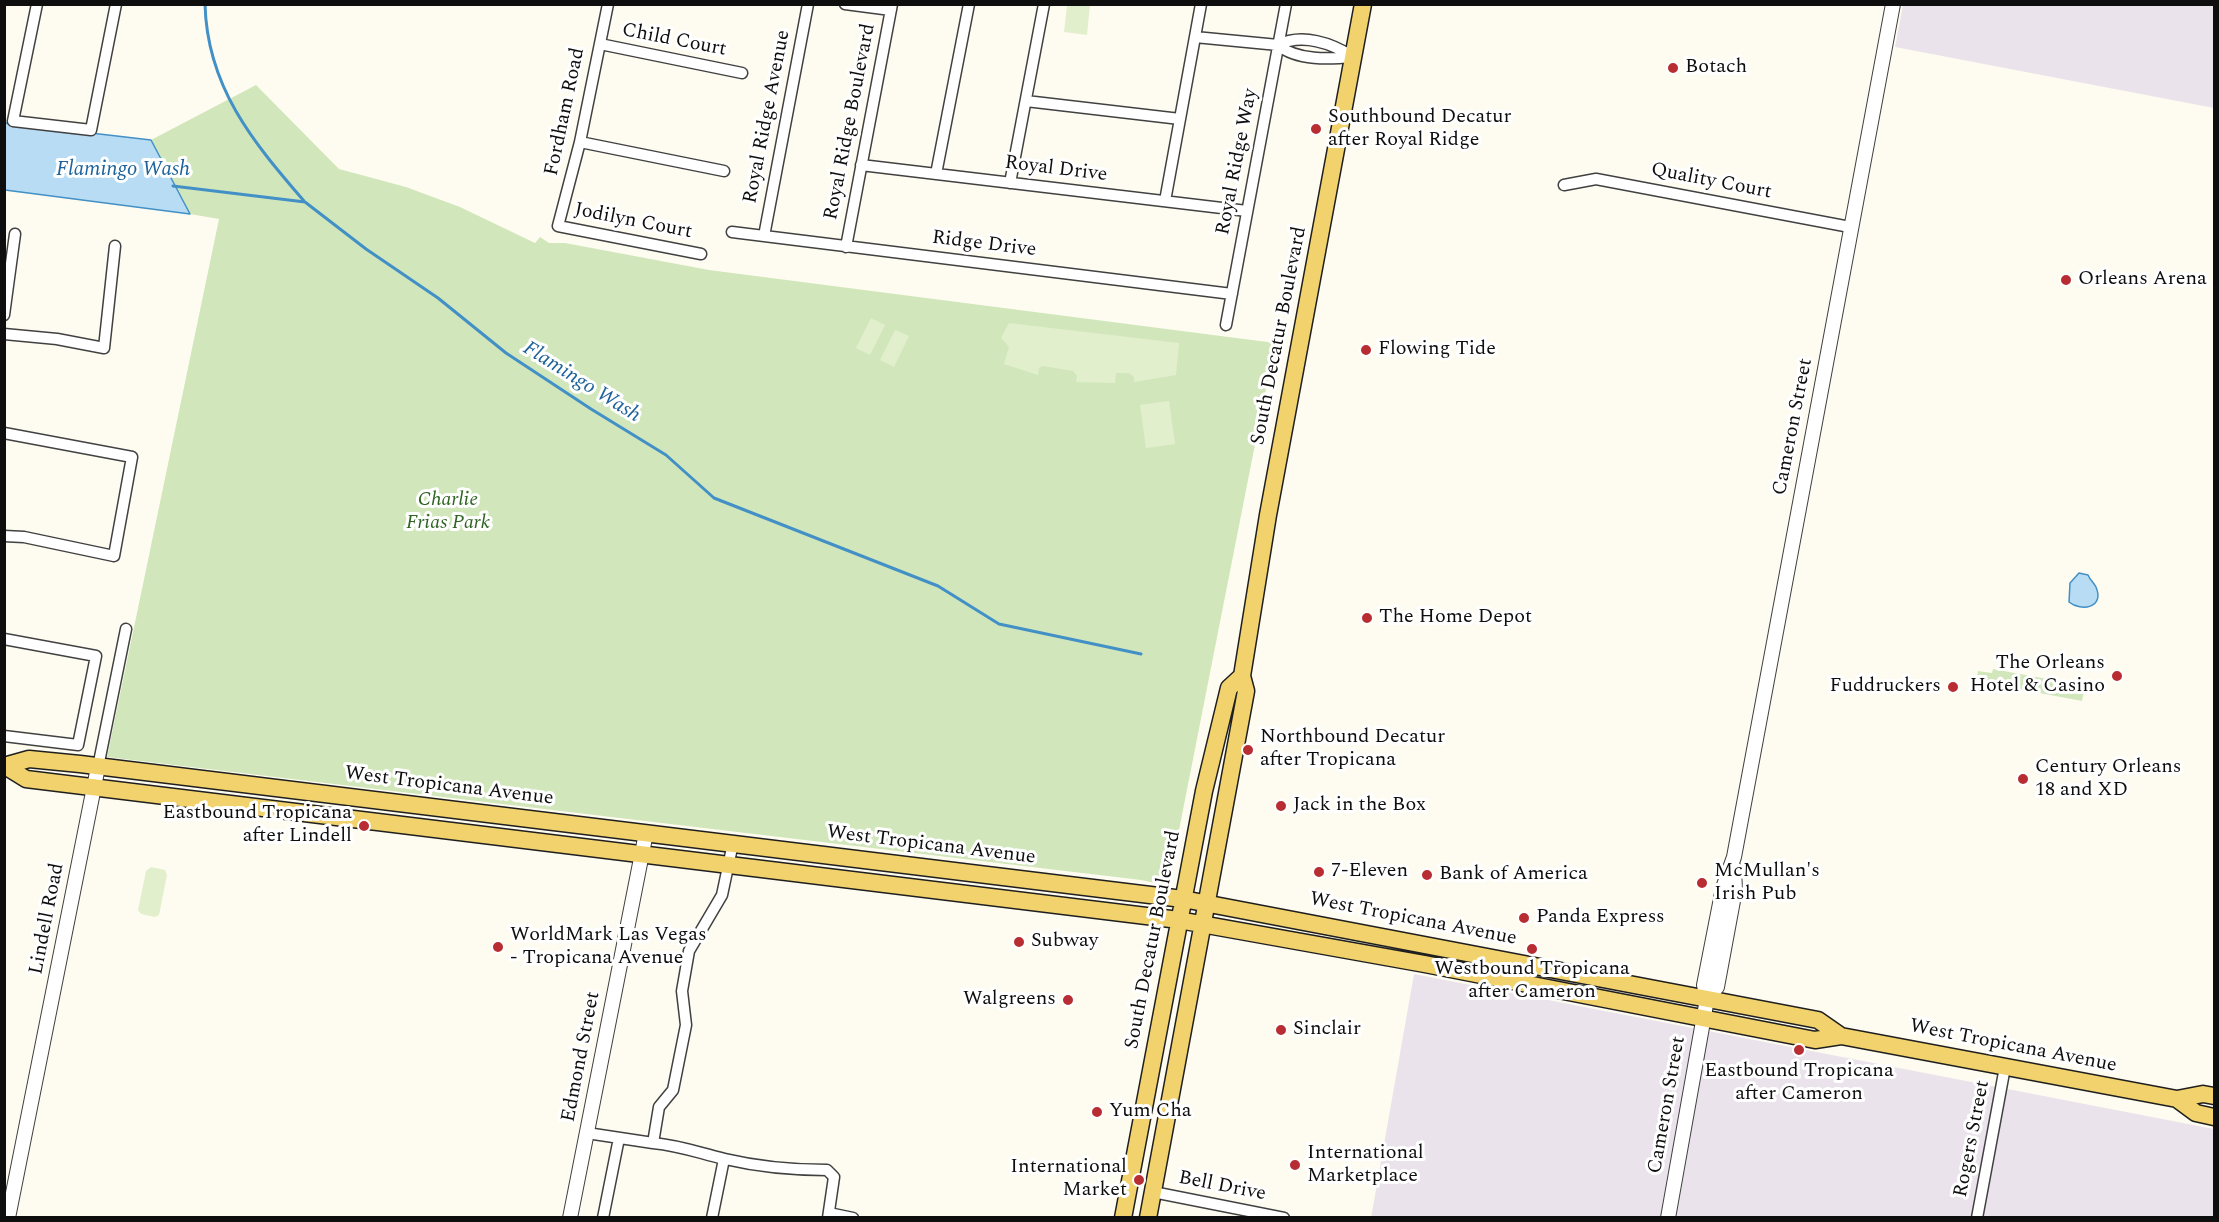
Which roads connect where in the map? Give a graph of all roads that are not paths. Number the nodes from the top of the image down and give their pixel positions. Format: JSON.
{"nodes":[{"id":1,"x":37,"y":4,"type":"edge"},
{"id":2,"x":116,"y":4,"type":"edge"},
{"id":3,"x":608,"y":4,"type":"edge"},
{"id":4,"x":808,"y":4,"type":"edge"},
{"id":5,"x":845,"y":4,"type":"edge"},
{"id":6,"x":969,"y":4,"type":"edge"},
{"id":7,"x":1044,"y":4,"type":"edge"},
{"id":8,"x":1201,"y":4,"type":"edge"},
{"id":9,"x":1286,"y":4,"type":"edge"},
{"id":10,"x":1363,"y":4,"type":"edge"},
{"id":11,"x":1893,"y":4,"type":"edge"},
{"id":12,"x":892,"y":7,"type":"edge"},
{"id":13,"x":1195,"y":37,"type":"junction"},
{"id":14,"x":600,"y":44,"type":"junction"},
{"id":15,"x":1278,"y":45,"type":"junction"},
{"id":16,"x":1353,"y":57,"type":"junction"},
{"id":17,"x":742,"y":73,"type":"dead end"},
{"id":18,"x":1026,"y":100,"type":"junction"},
{"id":19,"x":1180,"y":119,"type":"junction"},
{"id":20,"x":580,"y":142,"type":"junction"},
{"id":21,"x":861,"y":165,"type":"junction"},
{"id":22,"x":724,"y":171,"type":"dead end"},
{"id":23,"x":936,"y":174,"type":"junction"},
{"id":24,"x":1010,"y":183,"type":"junction"},
{"id":25,"x":1564,"y":185,"type":"dead end"},
{"id":26,"x":1165,"y":201,"type":"junction"},
{"id":27,"x":1248,"y":211,"type":"junction"},
{"id":28,"x":558,"y":226,"type":"joint"},
{"id":29,"x":1850,"y":227,"type":"junction"},
{"id":30,"x":732,"y":232,"type":"dead end"},
{"id":31,"x":15,"y":234,"type":"dead end"},
{"id":32,"x":764,"y":236,"type":"junction"},
{"id":33,"x":115,"y":246,"type":"dead end"},
{"id":34,"x":846,"y":247,"type":"junction"},
{"id":35,"x":701,"y":254,"type":"dead end"},
{"id":36,"x":1232,"y":294,"type":"junction"},
{"id":37,"x":4,"y":315,"type":"edge"},
{"id":38,"x":1226,"y":326,"type":"dead end"},
{"id":39,"x":4,"y":334,"type":"edge"},
{"id":40,"x":4,"y":433,"type":"edge"},
{"id":41,"x":4,"y":536,"type":"edge"},
{"id":42,"x":126,"y":629,"type":"dead end"},
{"id":43,"x":4,"y":639,"type":"edge"},
{"id":44,"x":1242,"y":676,"type":"junction"},
{"id":45,"x":4,"y":736,"type":"edge"},
{"id":46,"x":5,"y":766,"type":"edge"},
{"id":47,"x":98,"y":767,"type":"junction"},
{"id":48,"x":94,"y":787,"type":"junction"},
{"id":49,"x":289,"y":790,"type":"junction"},
{"id":50,"x":306,"y":792,"type":"junction"},
{"id":51,"x":287,"y":811,"type":"junction"},
{"id":52,"x":304,"y":813,"type":"junction"},
{"id":53,"x":492,"y":814,"type":"junction"},
{"id":54,"x":646,"y":833,"type":"junction"},
{"id":55,"x":489,"y":836,"type":"junction"},
{"id":56,"x":734,"y":843,"type":"junction"},
{"id":57,"x":642,"y":855,"type":"junction"},
{"id":58,"x":869,"y":860,"type":"junction"},
{"id":59,"x":729,"y":866,"type":"junction"},
{"id":60,"x":867,"y":881,"type":"junction"},
{"id":61,"x":1183,"y":899,"type":"junction"},
{"id":62,"x":1208,"y":903,"type":"junction"},
{"id":63,"x":1179,"y":920,"type":"junction"},
{"id":64,"x":1203,"y":925,"type":"junction"},
{"id":65,"x":1340,"y":949,"type":"junction"},
{"id":66,"x":1448,"y":949,"type":"junction"},
{"id":67,"x":1707,"y":999,"type":"junction"},
{"id":68,"x":1704,"y":1019,"type":"junction"},
{"id":69,"x":1841,"y":1036,"type":"junction"},
{"id":70,"x":2005,"y":1067,"type":"junction"},
{"id":71,"x":2214,"y":1096,"type":"edge"},
{"id":72,"x":2177,"y":1099,"type":"junction"},
{"id":73,"x":1143,"y":1108,"type":"junction"},
{"id":74,"x":2214,"y":1117,"type":"edge"},
{"id":75,"x":587,"y":1133,"type":"junction"},
{"id":76,"x":619,"y":1138,"type":"junction"},
{"id":77,"x":653,"y":1143,"type":"junction"},
{"id":78,"x":724,"y":1159,"type":"junction"},
{"id":79,"x":1129,"y":1186,"type":"junction"},
{"id":80,"x":1153,"y":1192,"type":"junction"},
{"id":81,"x":828,"y":1215,"type":"edge"},
{"id":82,"x":8,"y":1218,"type":"edge"},
{"id":83,"x":570,"y":1218,"type":"edge"},
{"id":84,"x":603,"y":1218,"type":"edge"},
{"id":85,"x":712,"y":1218,"type":"edge"},
{"id":86,"x":853,"y":1218,"type":"edge"},
{"id":87,"x":1123,"y":1218,"type":"edge"},
{"id":88,"x":1133,"y":1218,"type":"edge"},
{"id":89,"x":1148,"y":1218,"type":"edge"},
{"id":90,"x":1284,"y":1218,"type":"edge"},
{"id":91,"x":1668,"y":1218,"type":"edge"},
{"id":92,"x":1977,"y":1218,"type":"edge"}],
"edges":[{"from":1,"to":2,"type":"street"},
{"from":3,"to":14,"type":"street","name":"Fordham Road"},
{"from":4,"to":32,"type":"street","name":"Royal Ridge Avenue"},
{"from":5,"to":12,"type":"street"},
{"from":6,"to":23,"type":"street"},
{"from":7,"to":18,"type":"street"},
{"from":8,"to":13,"type":"street"},
{"from":9,"to":15,"type":"street","name":"Royal Ridge Way"},
{"from":10,"to":16,"type":"main road","name":"South Decatur Boulevard"},
{"from":11,"to":29,"type":"street","name":"Cameron Street"},
{"from":12,"to":21,"type":"street","name":"Royal Ridge Boulevard"},
{"from":13,"to":15,"type":"street"},
{"from":13,"to":19,"type":"street"},
{"from":14,"to":17,"type":"street","name":"Child Court"},
{"from":14,"to":20,"type":"street","name":"Fordham Road"},
{"from":15,"to":16,"type":"street"},
{"from":15,"to":27,"type":"street","name":"Royal Ridge Way"},
{"from":16,"to":44,"type":"main road","name":"South Decatur Boulevard"},
{"from":18,"to":19,"type":"street"},
{"from":18,"to":24,"type":"street"},
{"from":19,"to":26,"type":"street"},
{"from":20,"to":22,"type":"street"},
{"from":20,"to":28,"type":"street","name":"Fordham Road"},
{"from":21,"to":23,"type":"street","name":"Royal Drive"},
{"from":21,"to":34,"type":"street","name":"Royal Ridge Boulevard"},
{"from":23,"to":24,"type":"street","name":"Royal Drive"},
{"from":24,"to":26,"type":"street","name":"Royal Drive"},
{"from":25,"to":29,"type":"street","name":"Quality Court"},
{"from":26,"to":27,"type":"street","name":"Royal Drive"},
{"from":27,"to":36,"type":"street","name":"Royal Ridge Way"},
{"from":28,"to":35,"type":"street","name":"Jodilyn Court"},
{"from":29,"to":67,"type":"street","name":"Cameron Street"},
{"from":30,"to":32,"type":"street","name":"Ridge Drive"},
{"from":31,"to":37,"type":"street"},
{"from":32,"to":34,"type":"street","name":"Ridge Drive"},
{"from":33,"to":39,"type":"street"},
{"from":34,"to":36,"type":"street","name":"Ridge Drive"},
{"from":36,"to":38,"type":"street","name":"Royal Ridge Way"},
{"from":40,"to":41,"type":"street"},
{"from":42,"to":47,"type":"street","name":"Lindell Road"},
{"from":43,"to":45,"type":"street"},
{"from":44,"to":61,"type":"main road","name":"South Decatur Boulevard"},
{"from":44,"to":62,"type":"main road","name":"South Decatur Boulevard"},
{"from":46,"to":47,"type":"main road","name":"West Tropicana Avenue"},
{"from":46,"to":48,"type":"main road","name":"West Tropicana Avenue"},
{"from":47,"to":48,"type":"street","name":"Lindell Road"},
{"from":47,"to":49,"type":"main road","name":"West Tropicana Avenue"},
{"from":48,"to":51,"type":"main road","name":"West Tropicana Avenue"},
{"from":48,"to":82,"type":"street","name":"Lindell Road"},
{"from":49,"to":50,"type":"main road","name":"West Tropicana Avenue"},
{"from":49,"to":51,"type":"main road"},
{"from":50,"to":52,"type":"main road"},
{"from":50,"to":53,"type":"main road","name":"West Tropicana Avenue"},
{"from":51,"to":52,"type":"main road","name":"West Tropicana Avenue"},
{"from":52,"to":55,"type":"main road","name":"West Tropicana Avenue"},
{"from":53,"to":54,"type":"main road","name":"West Tropicana Avenue"},
{"from":53,"to":55,"type":"main road"},
{"from":54,"to":56,"type":"main road","name":"West Tropicana Avenue"},
{"from":54,"to":57,"type":"street","name":"Edmond Street"},
{"from":55,"to":57,"type":"main road","name":"West Tropicana Avenue"},
{"from":56,"to":58,"type":"main road","name":"West Tropicana Avenue"},
{"from":56,"to":59,"type":"street"},
{"from":57,"to":59,"type":"main road","name":"West Tropicana Avenue"},
{"from":57,"to":75,"type":"street","name":"Edmond Street"},
{"from":58,"to":60,"type":"main road"},
{"from":58,"to":61,"type":"main road","name":"West Tropicana Avenue"},
{"from":59,"to":60,"type":"main road","name":"West Tropicana Avenue"},
{"from":59,"to":77,"type":"street"},
{"from":60,"to":63,"type":"main road","name":"West Tropicana Avenue"},
{"from":61,"to":62,"type":"main road","name":"West Tropicana Avenue"},
{"from":61,"to":63,"type":"main road","name":"South Decatur Boulevard"},
{"from":62,"to":64,"type":"main road","name":"South Decatur Boulevard"},
{"from":62,"to":66,"type":"main road","name":"West Tropicana Avenue"},
{"from":63,"to":64,"type":"main road","name":"West Tropicana Avenue"},
{"from":63,"to":73,"type":"main road","name":"South Decatur Boulevard"},
{"from":64,"to":65,"type":"main road","name":"West Tropicana Avenue"},
{"from":64,"to":80,"type":"main road","name":"South Decatur Boulevard"},
{"from":65,"to":66,"type":"main road"},
{"from":65,"to":68,"type":"main road","name":"West Tropicana Avenue"},
{"from":66,"to":67,"type":"main road","name":"West Tropicana Avenue"},
{"from":67,"to":68,"type":"street","name":"Cameron Street"},
{"from":67,"to":69,"type":"main road","name":"West Tropicana Avenue"},
{"from":68,"to":69,"type":"main road","name":"West Tropicana Avenue"},
{"from":68,"to":91,"type":"street","name":"Cameron Street"},
{"from":69,"to":70,"type":"main road","name":"West Tropicana Avenue"},
{"from":70,"to":72,"type":"main road","name":"West Tropicana Avenue"},
{"from":70,"to":92,"type":"street","name":"Rogers Street"},
{"from":71,"to":72,"type":"main road","name":"West Tropicana Avenue"},
{"from":72,"to":74,"type":"main road","name":"West Tropicana Avenue"},
{"from":73,"to":79,"type":"main road","name":"South Decatur Boulevard"},
{"from":73,"to":80,"type":"main road"},
{"from":75,"to":76,"type":"street"},
{"from":75,"to":83,"type":"street","name":"Edmond Street"},
{"from":76,"to":77,"type":"street"},
{"from":76,"to":84,"type":"street"},
{"from":77,"to":78,"type":"street"},
{"from":78,"to":81,"type":"street"},
{"from":78,"to":85,"type":"street"},
{"from":79,"to":87,"type":"main road","name":"South Decatur Boulevard"},
{"from":79,"to":88,"type":"main road"},
{"from":80,"to":89,"type":"main road","name":"South Decatur Boulevard"},
{"from":80,"to":90,"type":"street","name":"Bell Drive"},
{"from":81,"to":86,"type":"street"}]}
